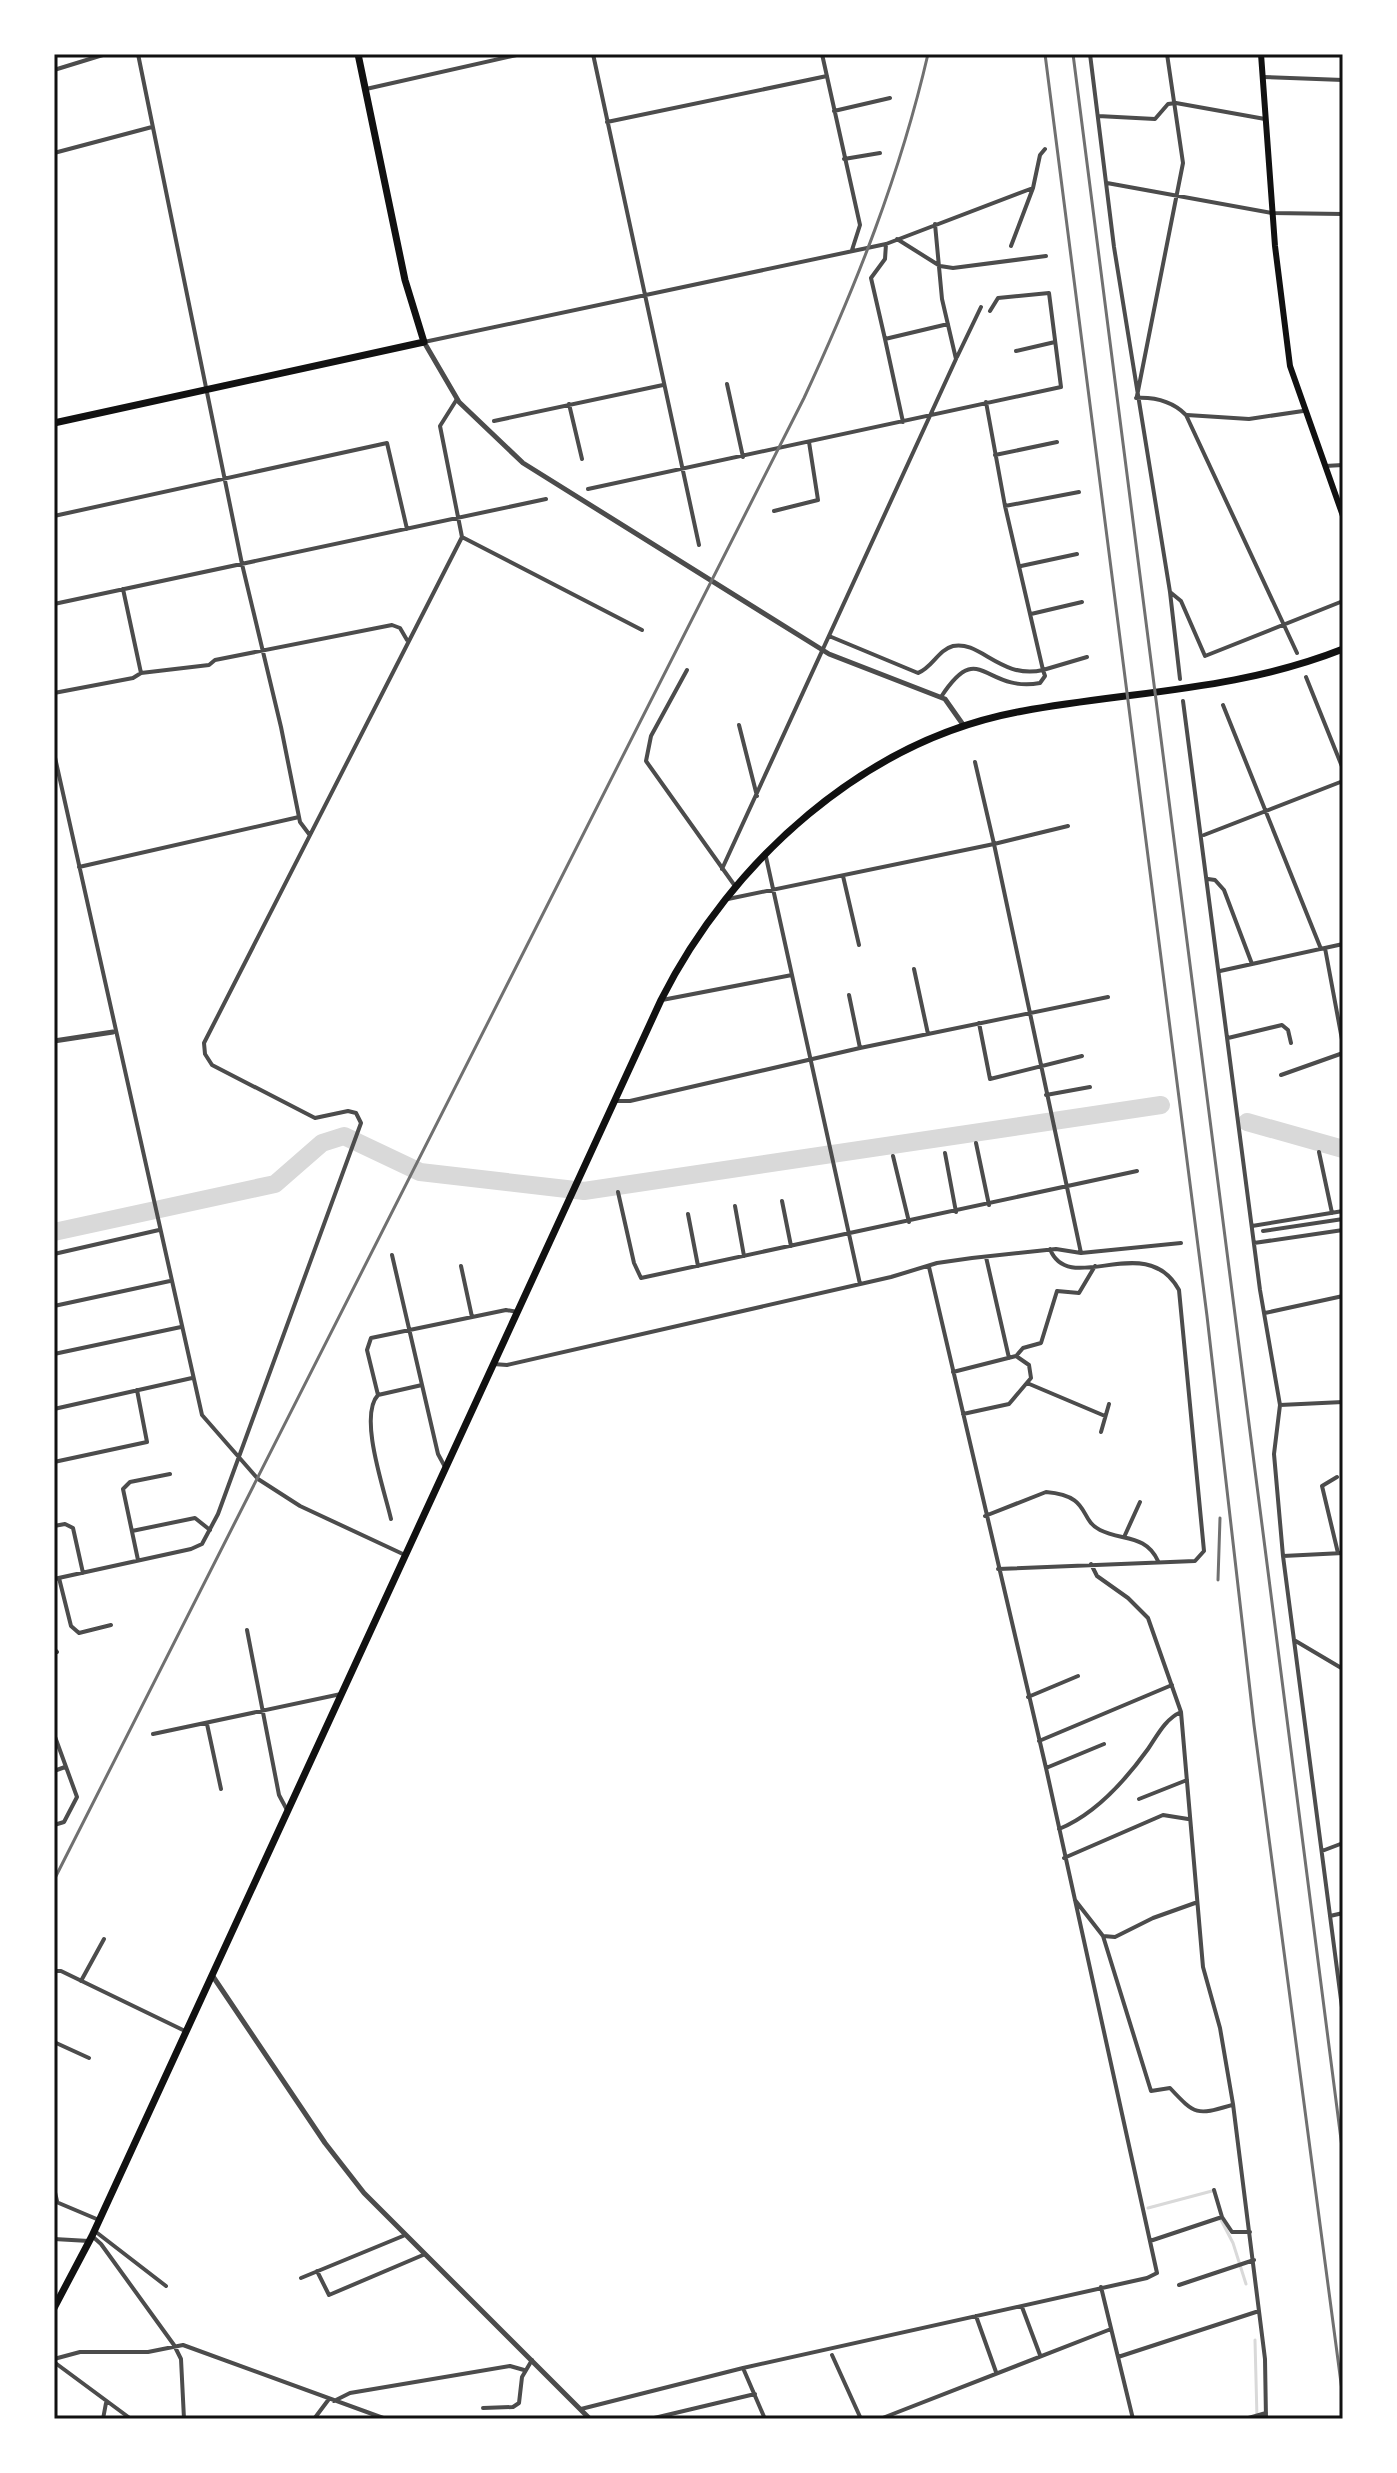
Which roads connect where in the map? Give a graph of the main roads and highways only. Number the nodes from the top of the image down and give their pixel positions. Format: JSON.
{"nodes":[{"id":1,"x":358,"y":54,"type":"edge"},
{"id":2,"x":1261,"y":54,"type":"edge"},
{"id":3,"x":54,"y":423,"type":"edge"},
{"id":4,"x":1343,"y":516,"type":"edge"},
{"id":5,"x":1343,"y":649,"type":"edge"},
{"id":6,"x":54,"y":2308,"type":"edge"}],
"edges":[{"from":1,"to":3,"type":"main road"},
{"from":2,"to":4,"type":"main road"},
{"from":5,"to":6,"type":"main road"}]}
